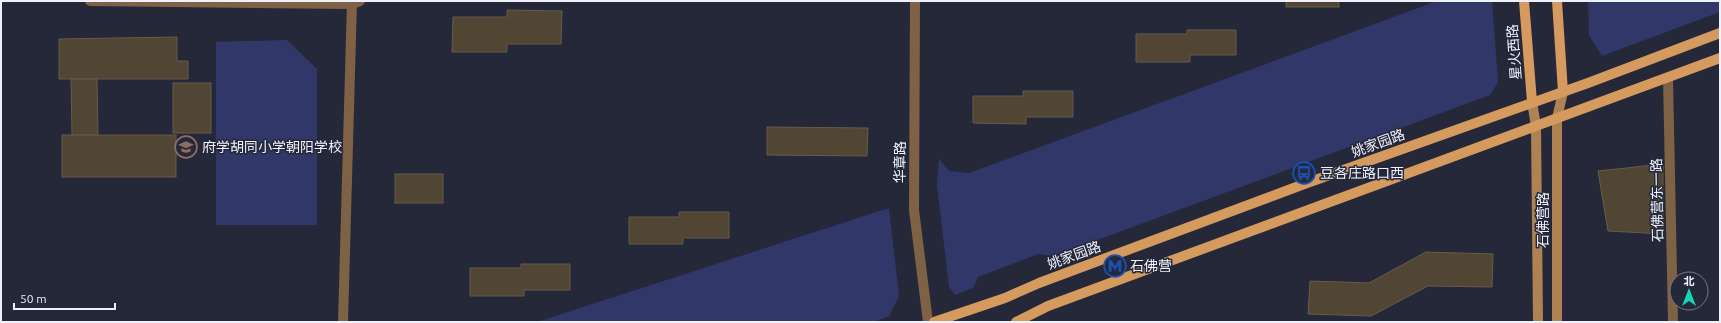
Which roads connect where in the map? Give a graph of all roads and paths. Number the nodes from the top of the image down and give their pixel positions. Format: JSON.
{"nodes":[{"id":1,"x":90,"y":1,"type":"edge"},
{"id":2,"x":915,"y":1,"type":"edge"},
{"id":3,"x":1524,"y":1,"type":"edge"},
{"id":4,"x":1557,"y":1,"type":"edge"},
{"id":5,"x":355,"y":2,"type":"edge"},
{"id":6,"x":1720,"y":33,"type":"edge"},
{"id":7,"x":1720,"y":58,"type":"edge"},
{"id":8,"x":1668,"y":78,"type":"junction"},
{"id":9,"x":1563,"y":92,"type":"junction"},
{"id":10,"x":1532,"y":102,"type":"junction"},
{"id":11,"x":1557,"y":118,"type":"junction"},
{"id":12,"x":1536,"y":126,"type":"junction"},
{"id":13,"x":343,"y":322,"type":"edge"},
{"id":14,"x":928,"y":322,"type":"edge"},
{"id":15,"x":934,"y":322,"type":"edge"},
{"id":16,"x":1016,"y":322,"type":"edge"},
{"id":17,"x":1538,"y":322,"type":"edge"},
{"id":18,"x":1557,"y":322,"type":"edge"},
{"id":19,"x":1673,"y":322,"type":"edge"}],
"edges":[{"from":1,"to":5,"type":"street"},
{"from":2,"to":14,"type":"street","name":"华章路"},
{"from":3,"to":10,"type":"main road","name":"星火西路"},
{"from":4,"to":9,"type":"main road"},
{"from":5,"to":13,"type":"street"},
{"from":6,"to":9,"type":"main road","name":"姚家园路"},
{"from":7,"to":8,"type":"main road"},
{"from":8,"to":11,"type":"main road"},
{"from":8,"to":19,"type":"street","name":"石佛营东一路"},
{"from":9,"to":10,"type":"main road","name":"姚家园路"},
{"from":9,"to":11,"type":"main road","name":"石佛营路"},
{"from":10,"to":12,"type":"main road","name":"石佛营路"},
{"from":10,"to":15,"type":"main road","name":"姚家园路"},
{"from":11,"to":12,"type":"main road"},
{"from":11,"to":18,"type":"main road","name":"石佛营路"},
{"from":12,"to":16,"type":"main road"},
{"from":12,"to":17,"type":"main road","name":"石佛营路"}]}
